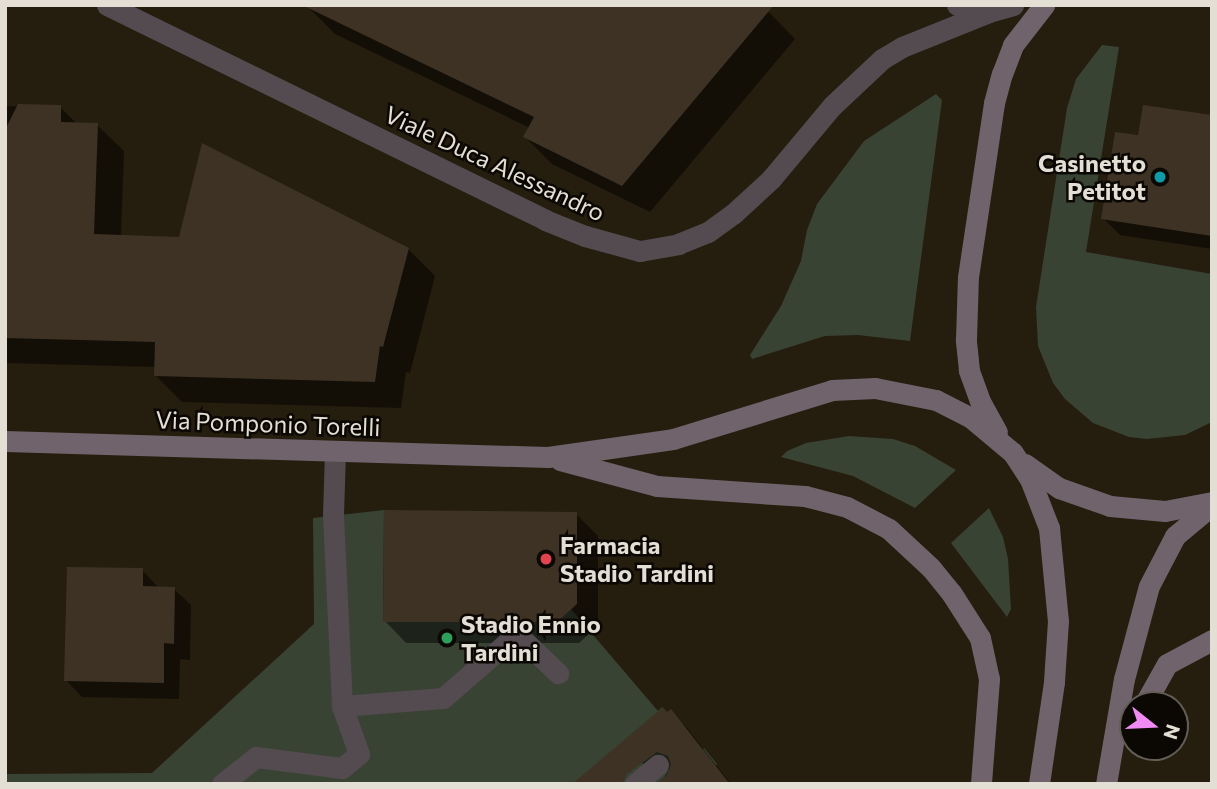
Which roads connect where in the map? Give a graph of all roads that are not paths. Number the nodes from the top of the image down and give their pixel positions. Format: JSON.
{"nodes":[{"id":1,"x":107,"y":5,"type":"edge"},
{"id":2,"x":957,"y":5,"type":"edge"},
{"id":3,"x":1044,"y":5,"type":"edge"},
{"id":4,"x":1009,"y":6,"type":"edge"},
{"id":5,"x":5,"y":441,"type":"edge"},
{"id":6,"x":335,"y":451,"type":"junction"},
{"id":7,"x":1013,"y":453,"type":"junction"},
{"id":8,"x":530,"y":457,"type":"junction"},
{"id":9,"x":1212,"y":504,"type":"edge"},
{"id":10,"x":1212,"y":640,"type":"edge"},
{"id":11,"x":558,"y":673,"type":"dead end"},
{"id":12,"x":1152,"y":691,"type":"edge"},
{"id":13,"x":342,"y":706,"type":"junction"},
{"id":14,"x":1119,"y":752,"type":"edge"},
{"id":15,"x":658,"y":765,"type":"dead end"},
{"id":16,"x":1108,"y":774,"type":"edge"},
{"id":17,"x":222,"y":784,"type":"edge"},
{"id":18,"x":635,"y":784,"type":"edge"},
{"id":19,"x":981,"y":784,"type":"edge"},
{"id":20,"x":1039,"y":784,"type":"edge"}],
"edges":[{"from":1,"to":4,"type":"street","name":"Viale Duca Alessandro"},
{"from":2,"to":4,"type":"street"},
{"from":3,"to":7,"type":"main road"},
{"from":5,"to":6,"type":"main road","name":"Via Pomponio Torelli"},
{"from":6,"to":8,"type":"main road","name":"Via Pomponio Torelli"},
{"from":6,"to":13,"type":"street"},
{"from":7,"to":8,"type":"main road","name":"Via Pomponio Torelli"},
{"from":7,"to":9,"type":"main road"},
{"from":7,"to":20,"type":"main road"},
{"from":8,"to":19,"type":"main road","name":"Via Pomponio Torelli"},
{"from":9,"to":16,"type":"main road"},
{"from":10,"to":12,"type":"main road"},
{"from":11,"to":13,"type":"street"},
{"from":13,"to":17,"type":"street"},
{"from":14,"to":16,"type":"main road"},
{"from":15,"to":18,"type":"street"}]}
